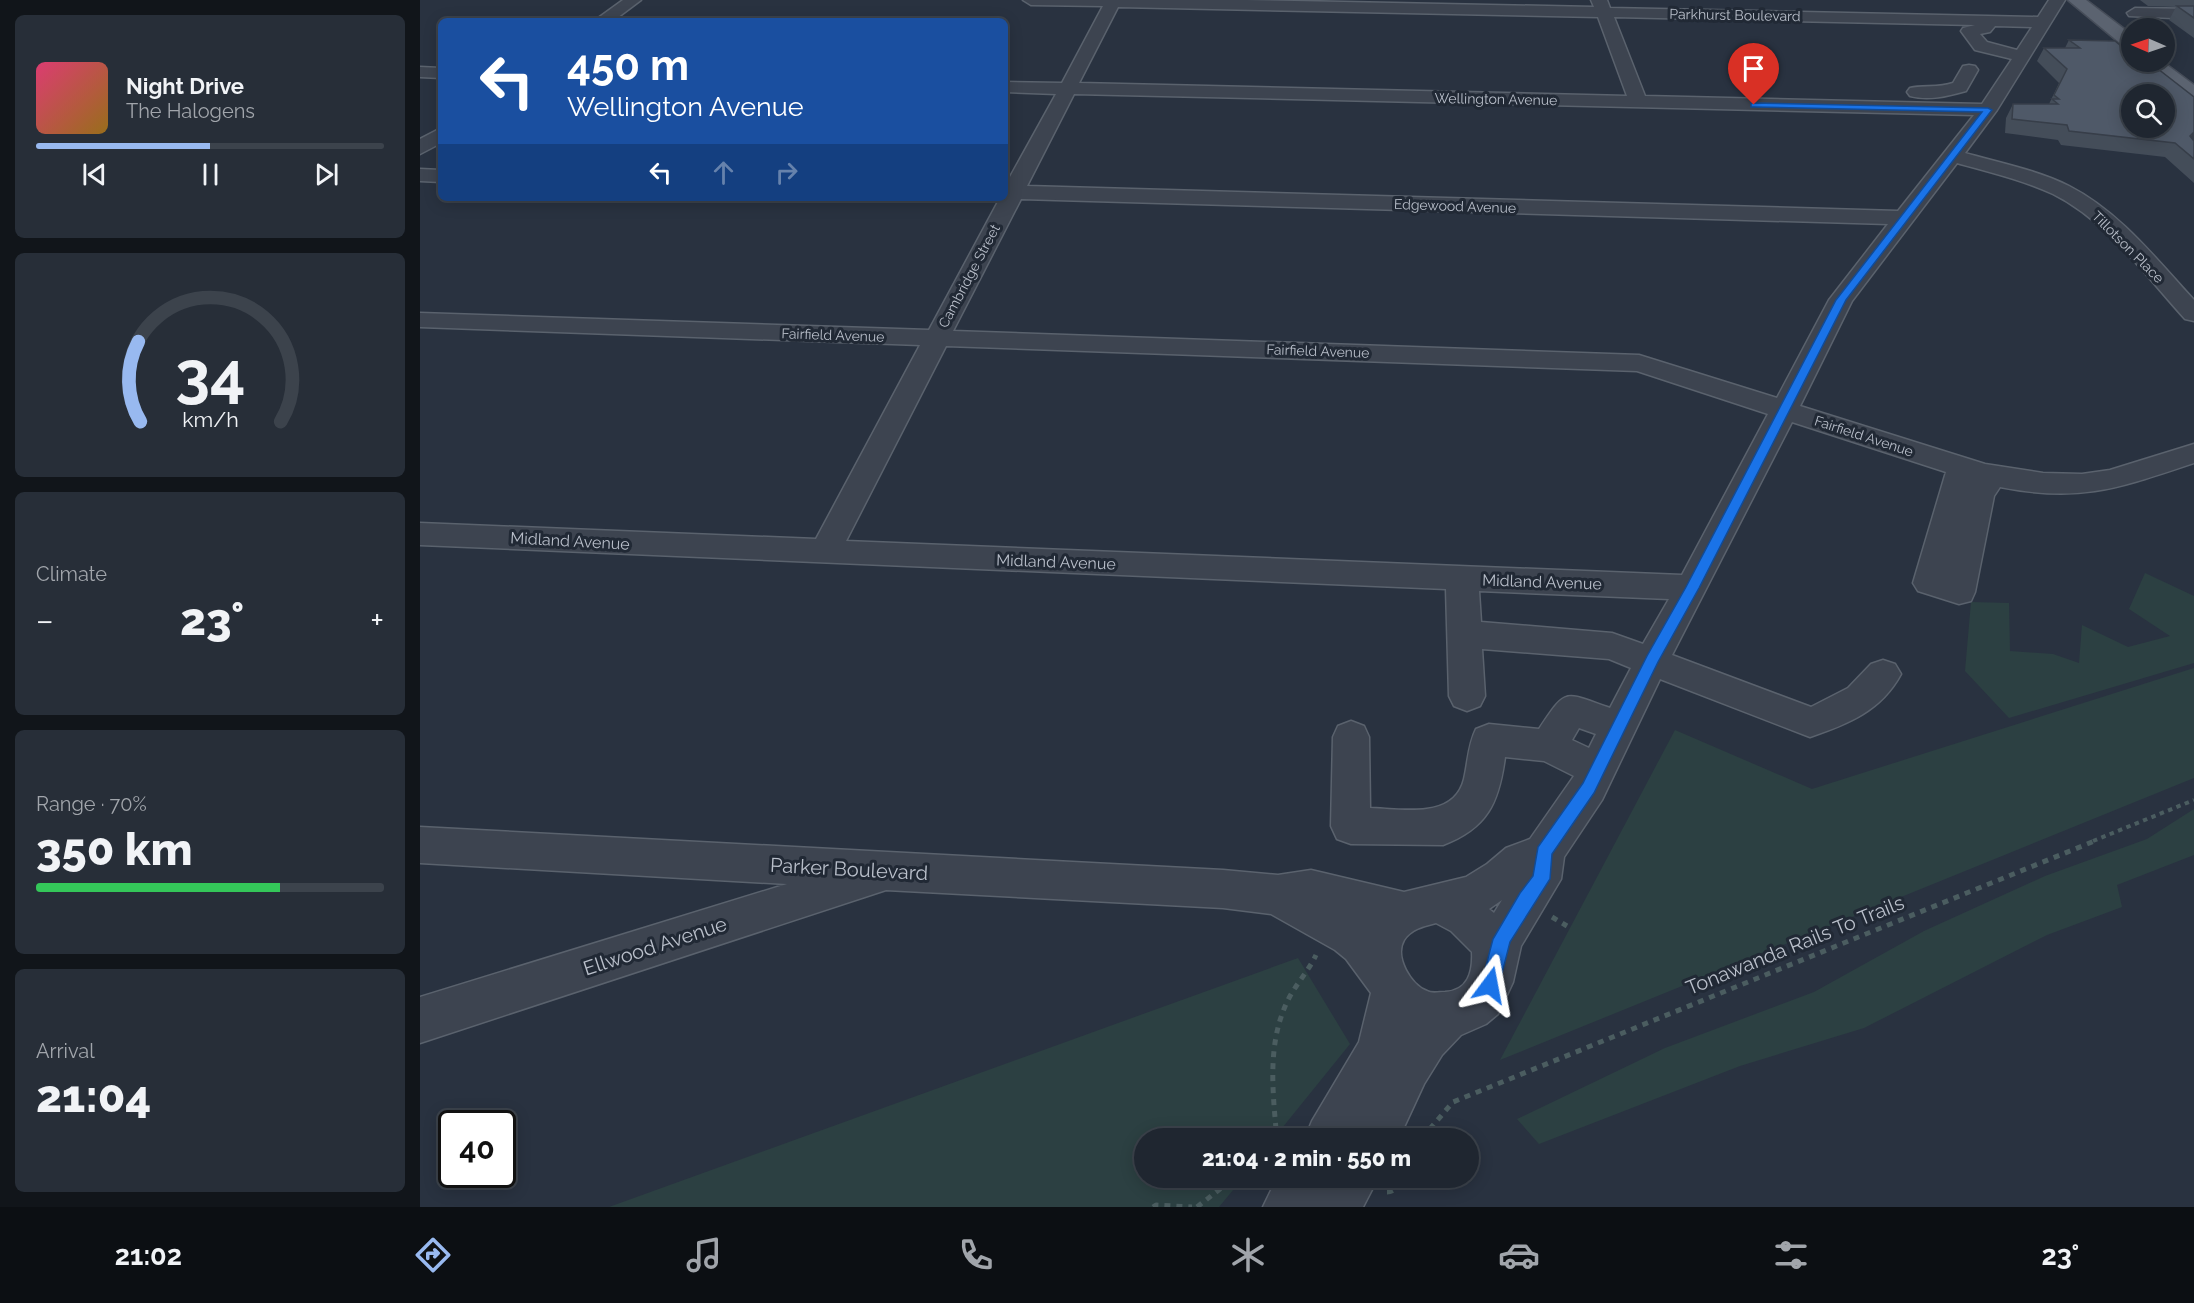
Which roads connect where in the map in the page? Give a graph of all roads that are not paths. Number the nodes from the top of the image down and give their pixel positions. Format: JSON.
{"nodes":[{"id":1,"x":633,"y":0,"type":"edge"},
{"id":2,"x":1031,"y":0,"type":"edge"},
{"id":3,"x":2056,"y":0,"type":"edge"},
{"id":4,"x":2076,"y":0,"type":"edge"},
{"id":5,"x":1114,"y":1,"type":"edge"},
{"id":6,"x":1601,"y":6,"type":"edge"},
{"id":7,"x":2135,"y":13,"type":"dead end"},
{"id":8,"x":2194,"y":14,"type":"edge"},
{"id":9,"x":606,"y":18,"type":"edge"},
{"id":10,"x":1936,"y":20,"type":"junction"},
{"id":11,"x":1985,"y":21,"type":"junction"},
{"id":12,"x":2042,"y":22,"type":"junction"},
{"id":13,"x":1969,"y":31,"type":"junction"},
{"id":14,"x":2121,"y":35,"type":"edge"},
{"id":15,"x":2021,"y":57,"type":"junction"},
{"id":16,"x":1970,"y":70,"type":"dead end"},
{"id":17,"x":420,"y":72,"type":"edge"},
{"id":18,"x":2166,"y":72,"type":"edge"},
{"id":19,"x":438,"y":73,"type":"edge"},
{"id":20,"x":1008,"y":87,"type":"edge"},
{"id":21,"x":1960,"y":87,"type":"junction"},
{"id":22,"x":1068,"y":88,"type":"junction"},
{"id":23,"x":2194,"y":94,"type":"edge"},
{"id":24,"x":1638,"y":102,"type":"junction"},
{"id":25,"x":1992,"y":104,"type":"junction"},
{"id":26,"x":1915,"y":109,"type":"junction"},
{"id":27,"x":438,"y":136,"type":"edge"},
{"id":28,"x":420,"y":148,"type":"edge"},
{"id":29,"x":1953,"y":156,"type":"junction"},
{"id":30,"x":420,"y":175,"type":"edge"},
{"id":31,"x":438,"y":176,"type":"edge"},
{"id":32,"x":1009,"y":192,"type":"edge"},
{"id":33,"x":1005,"y":201,"type":"edge"},
{"id":34,"x":1904,"y":218,"type":"junction"},
{"id":35,"x":2194,"y":314,"type":"edge"},
{"id":36,"x":420,"y":320,"type":"edge"},
{"id":37,"x":937,"y":338,"type":"junction"},
{"id":38,"x":1784,"y":410,"type":"junction"},
{"id":39,"x":2194,"y":453,"type":"edge"},
{"id":40,"x":1962,"y":467,"type":"junction"},
{"id":41,"x":1993,"y":476,"type":"junction"},
{"id":42,"x":420,"y":534,"type":"edge"},
{"id":43,"x":825,"y":552,"type":"junction"},
{"id":44,"x":1462,"y":579,"type":"junction"},
{"id":45,"x":1692,"y":588,"type":"junction"},
{"id":46,"x":1464,"y":634,"type":"junction"},
{"id":47,"x":1652,"y":660,"type":"junction"},
{"id":48,"x":1883,"y":674,"type":"dead end"},
{"id":49,"x":1467,"y":696,"type":"dead end"},
{"id":50,"x":1619,"y":727,"type":"junction"},
{"id":51,"x":1351,"y":737,"type":"dead end"},
{"id":52,"x":1548,"y":746,"type":"junction"},
{"id":53,"x":1598,"y":769,"type":"junction"},
{"id":54,"x":420,"y":845,"type":"edge"},
{"id":55,"x":1544,"y":852,"type":"junction"},
{"id":56,"x":890,"y":871,"type":"junction"},
{"id":57,"x":1278,"y":895,"type":"junction"},
{"id":58,"x":1419,"y":907,"type":"junction"},
{"id":59,"x":1494,"y":967,"type":"junction"},
{"id":60,"x":1388,"y":985,"type":"junction"},
{"id":61,"x":1447,"y":1016,"type":"junction"},
{"id":62,"x":420,"y":1020,"type":"edge"},
{"id":63,"x":1326,"y":1128,"type":"edge"},
{"id":64,"x":1379,"y":1128,"type":"edge"},
{"id":65,"x":1295,"y":1188,"type":"edge"},
{"id":66,"x":1346,"y":1188,"type":"edge"},
{"id":67,"x":1287,"y":1207,"type":"edge"},
{"id":68,"x":1334,"y":1207,"type":"edge"}],
"edges":[{"from":1,"to":9,"type":"street"},
{"from":2,"to":5,"type":"street","name":"Parkhurst Boulevard"},
{"from":3,"to":12,"type":"street"},
{"from":4,"to":14,"type":"main road"},
{"from":5,"to":6,"type":"street","name":"Parkhurst Boulevard"},
{"from":5,"to":22,"type":"street","name":"Cambridge Street"},
{"from":6,"to":10,"type":"street","name":"Parkhurst Boulevard"},
{"from":6,"to":24,"type":"street"},
{"from":7,"to":8,"type":"street"},
{"from":10,"to":11,"type":"street","name":"Parkhurst Boulevard"},
{"from":10,"to":13,"type":"street"},
{"from":11,"to":12,"type":"street","name":"Parkhurst Boulevard"},
{"from":11,"to":13,"type":"street"},
{"from":12,"to":15,"type":"street"},
{"from":13,"to":15,"type":"street"},
{"from":15,"to":25,"type":"street"},
{"from":16,"to":21,"type":"street"},
{"from":17,"to":19,"type":"street"},
{"from":18,"to":23,"type":"main road"},
{"from":20,"to":22,"type":"street","name":"Wellington Avenue"},
{"from":21,"to":25,"type":"street"},
{"from":21,"to":26,"type":"street"},
{"from":22,"to":24,"type":"street","name":"Wellington Avenue"},
{"from":22,"to":32,"type":"street","name":"Cambridge Street"},
{"from":24,"to":26,"type":"street","name":"Wellington Avenue"},
{"from":25,"to":26,"type":"street","name":"Wellington Avenue"},
{"from":25,"to":29,"type":"street"},
{"from":27,"to":28,"type":"street"},
{"from":29,"to":34,"type":"street"},
{"from":29,"to":35,"type":"street","name":"Tillotson Place"},
{"from":30,"to":31,"type":"street"},
{"from":32,"to":34,"type":"street","name":"Edgewood Avenue"},
{"from":33,"to":37,"type":"street","name":"Cambridge Street"},
{"from":34,"to":38,"type":"street"},
{"from":36,"to":37,"type":"street","name":"Fairfield Avenue"},
{"from":37,"to":38,"type":"street","name":"Fairfield Avenue"},
{"from":37,"to":43,"type":"street","name":"Cambridge Street"},
{"from":38,"to":40,"type":"street","name":"Fairfield Avenue"},
{"from":38,"to":45,"type":"street"},
{"from":39,"to":41,"type":"street","name":"Fairfield Avenue"},
{"from":40,"to":41,"type":"street","name":"Fairfield Avenue"},
{"from":40,"to":41,"type":"street"},
{"from":42,"to":43,"type":"street","name":"Midland Avenue"},
{"from":43,"to":44,"type":"street","name":"Midland Avenue"},
{"from":44,"to":45,"type":"street","name":"Midland Avenue"},
{"from":44,"to":46,"type":"street"},
{"from":45,"to":47,"type":"street"},
{"from":46,"to":47,"type":"street"},
{"from":46,"to":49,"type":"street"},
{"from":47,"to":48,"type":"street"},
{"from":47,"to":50,"type":"street"},
{"from":50,"to":52,"type":"street"},
{"from":50,"to":53,"type":"street"},
{"from":51,"to":52,"type":"street"},
{"from":52,"to":53,"type":"street"},
{"from":53,"to":55,"type":"street"},
{"from":54,"to":56,"type":"street","name":"Parker Boulevard"},
{"from":55,"to":58,"type":"street"},
{"from":55,"to":59,"type":"street"},
{"from":56,"to":57,"type":"street","name":"Parker Boulevard"},
{"from":56,"to":62,"type":"street","name":"Ellwood Avenue"},
{"from":57,"to":58,"type":"street","name":"Parker Boulevard"},
{"from":57,"to":60,"type":"street","name":"Parker Boulevard"},
{"from":58,"to":59,"type":"street"},
{"from":58,"to":60,"type":"street"},
{"from":59,"to":61,"type":"street"},
{"from":60,"to":61,"type":"street"},
{"from":60,"to":63,"type":"street"},
{"from":61,"to":64,"type":"street"},
{"from":65,"to":67,"type":"street"},
{"from":66,"to":68,"type":"street"}]}
